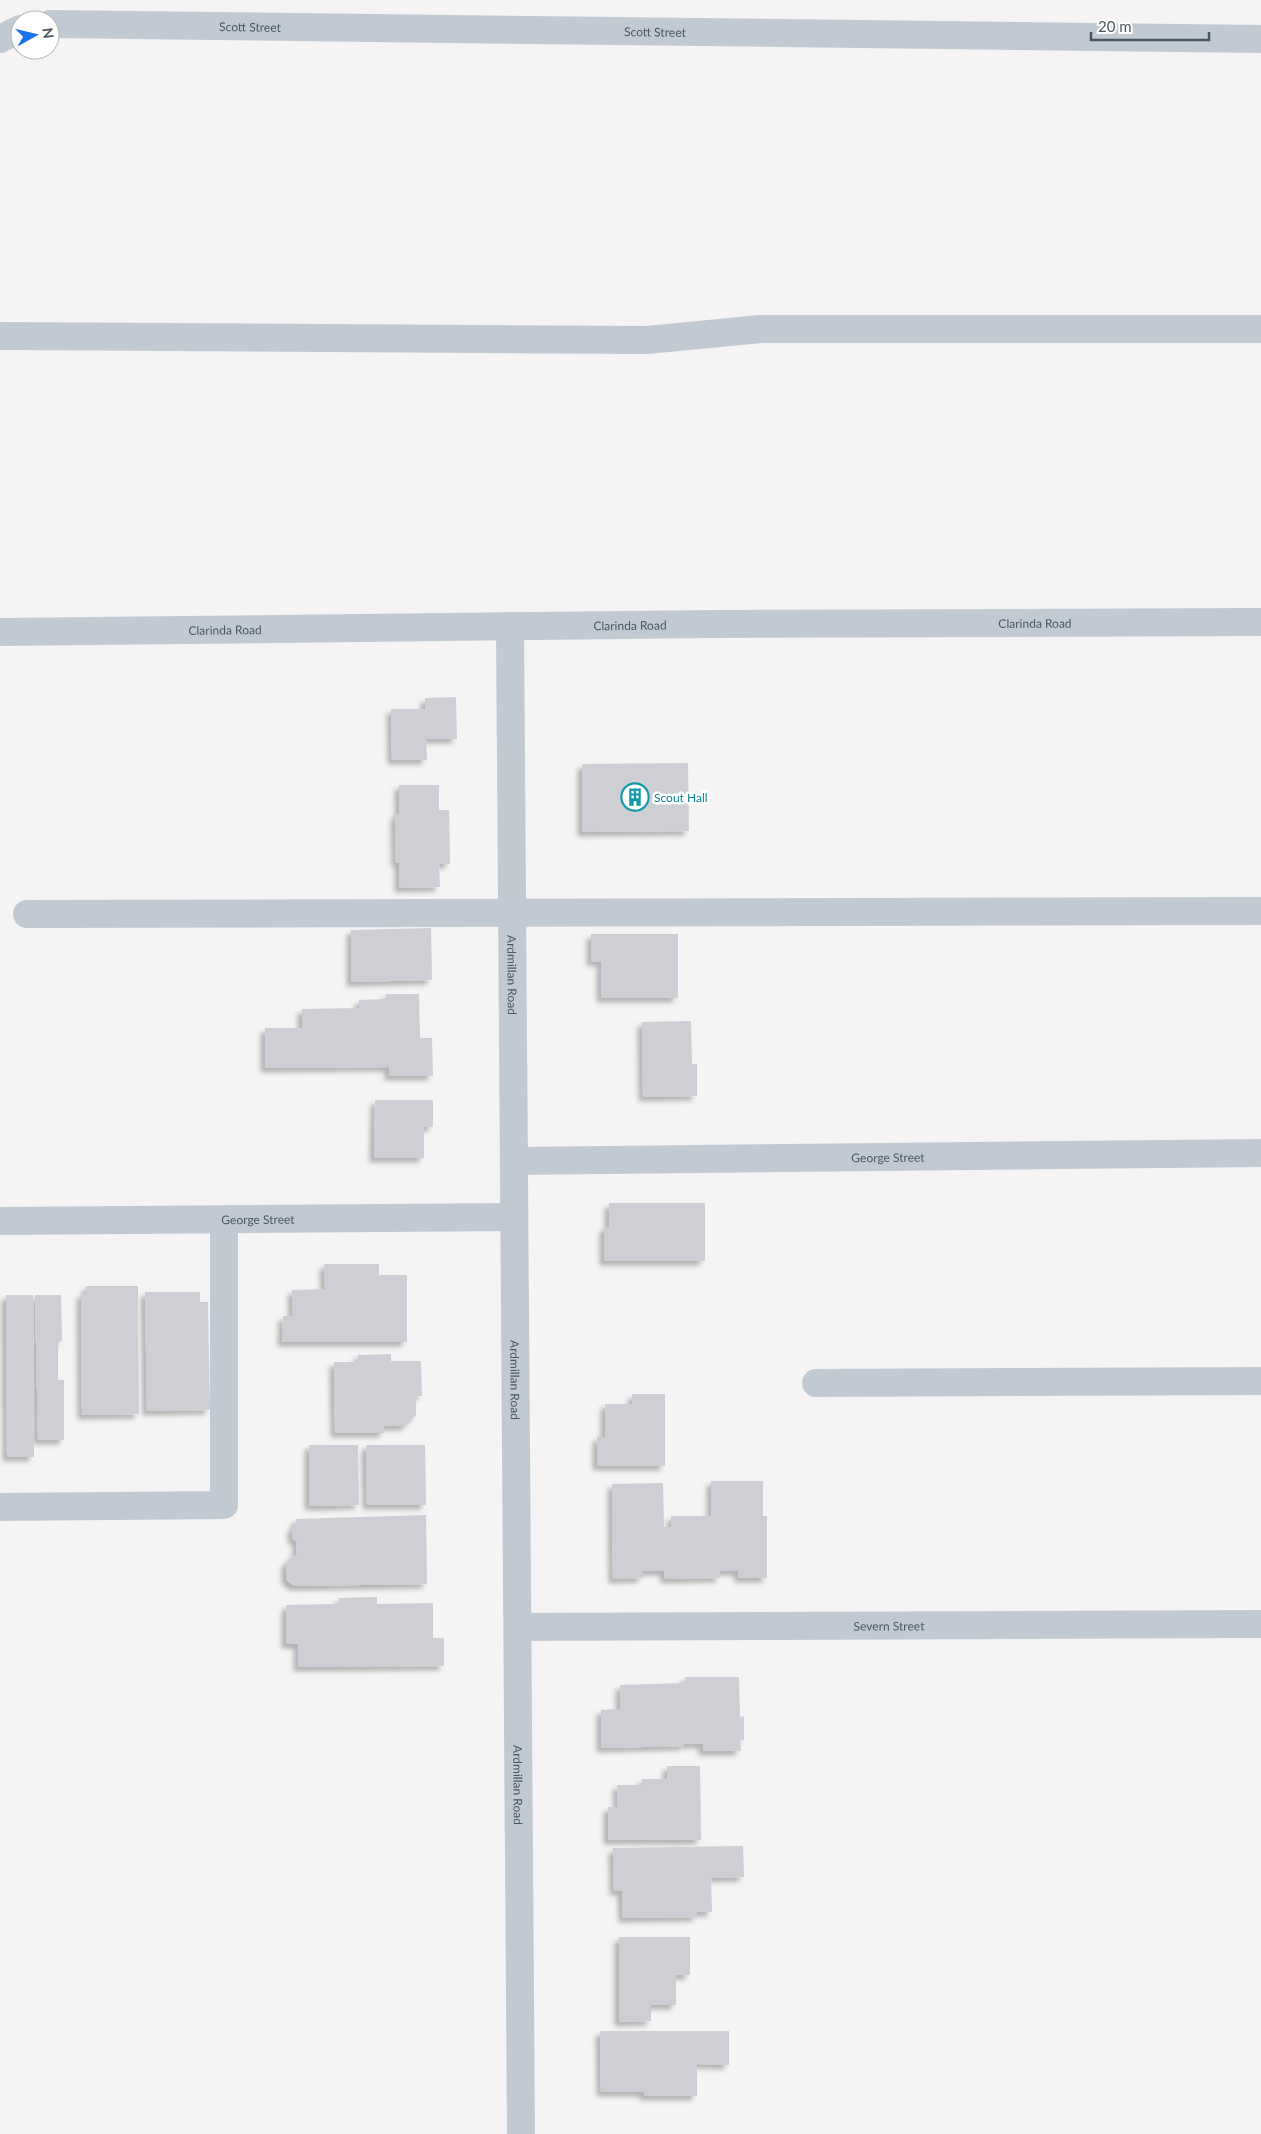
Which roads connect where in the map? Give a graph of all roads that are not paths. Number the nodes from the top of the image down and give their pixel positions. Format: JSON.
{"nodes":[{"id":1,"x":60,"y":24,"type":"edge"},
{"id":2,"x":1261,"y":38,"type":"edge"},
{"id":3,"x":1261,"y":329,"type":"edge"},
{"id":4,"x":0,"y":336,"type":"edge"},
{"id":5,"x":1261,"y":622,"type":"edge"},
{"id":6,"x":510,"y":626,"type":"junction"},
{"id":7,"x":0,"y":632,"type":"edge"},
{"id":8,"x":1261,"y":911,"type":"edge"},
{"id":9,"x":27,"y":914,"type":"dead end"},
{"id":10,"x":512,"y":914,"type":"junction"},
{"id":11,"x":1261,"y":1153,"type":"edge"},
{"id":12,"x":514,"y":1161,"type":"junction"},
{"id":13,"x":514,"y":1217,"type":"junction"},
{"id":14,"x":224,"y":1220,"type":"junction"},
{"id":15,"x":0,"y":1222,"type":"edge"},
{"id":16,"x":1261,"y":1382,"type":"edge"},
{"id":17,"x":816,"y":1383,"type":"dead end"},
{"id":18,"x":0,"y":1507,"type":"edge"},
{"id":19,"x":1261,"y":1624,"type":"edge"},
{"id":20,"x":518,"y":1627,"type":"junction"},
{"id":21,"x":521,"y":2134,"type":"edge"}],
"edges":[{"from":1,"to":2,"type":"street","name":"Scott Street"},
{"from":3,"to":4,"type":"street"},
{"from":5,"to":6,"type":"street","name":"Clarinda Road"},
{"from":6,"to":7,"type":"street","name":"Clarinda Road"},
{"from":6,"to":10,"type":"street","name":"Ardmillan Road"},
{"from":8,"to":10,"type":"street"},
{"from":9,"to":10,"type":"street"},
{"from":10,"to":12,"type":"street","name":"Ardmillan Road"},
{"from":11,"to":12,"type":"street","name":"George Street"},
{"from":12,"to":13,"type":"street","name":"Ardmillan Road"},
{"from":13,"to":14,"type":"street","name":"George Street"},
{"from":13,"to":20,"type":"street","name":"Ardmillan Road"},
{"from":14,"to":15,"type":"street","name":"George Street"},
{"from":14,"to":18,"type":"street"},
{"from":16,"to":17,"type":"street"},
{"from":19,"to":20,"type":"street","name":"Severn Street"},
{"from":20,"to":21,"type":"street","name":"Ardmillan Road"}]}
